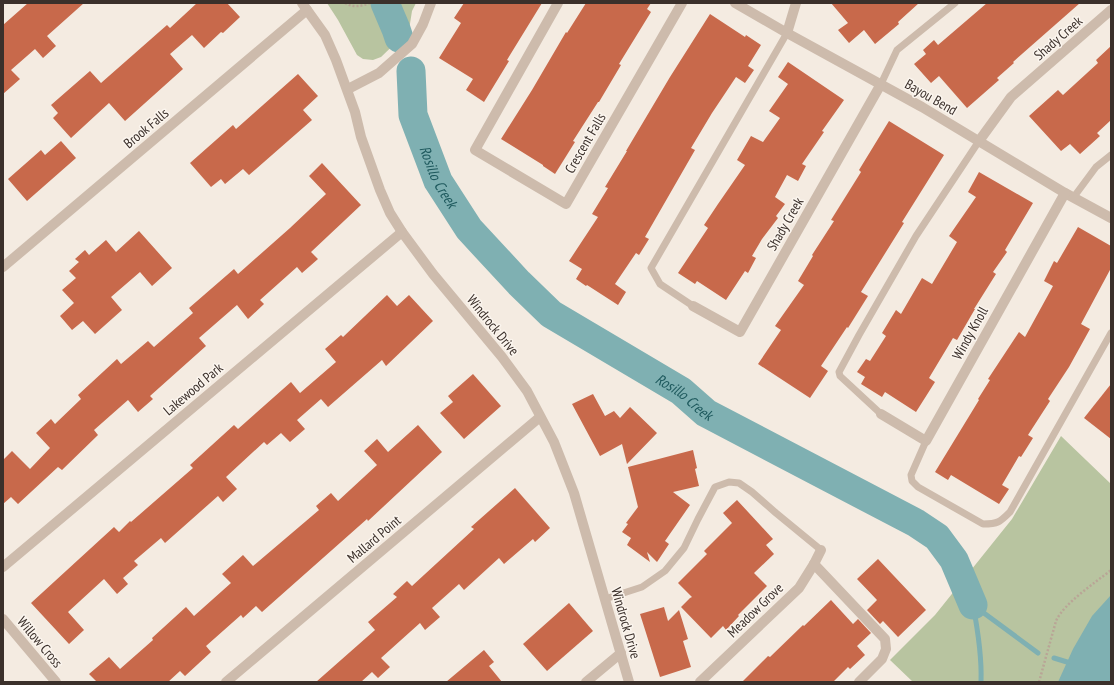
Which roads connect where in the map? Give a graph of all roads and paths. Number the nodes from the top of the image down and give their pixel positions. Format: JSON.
{"nodes":[{"id":1,"x":345,"y":3,"type":"edge"},
{"id":2,"x":370,"y":3,"type":"edge"},
{"id":3,"x":431,"y":3,"type":"edge"},
{"id":4,"x":558,"y":3,"type":"edge"},
{"id":5,"x":682,"y":3,"type":"edge"},
{"id":6,"x":735,"y":3,"type":"edge"},
{"id":7,"x":796,"y":3,"type":"edge"},
{"id":8,"x":955,"y":3,"type":"edge"},
{"id":9,"x":305,"y":7,"type":"edge"},
{"id":10,"x":1111,"y":10,"type":"edge"},
{"id":11,"x":787,"y":33,"type":"junction"},
{"id":12,"x":881,"y":84,"type":"junction"},
{"id":13,"x":348,"y":89,"type":"junction"},
{"id":14,"x":979,"y":142,"type":"junction"},
{"id":15,"x":1111,"y":155,"type":"edge"},
{"id":16,"x":1069,"y":196,"type":"junction"},
{"id":17,"x":1111,"y":218,"type":"edge"},
{"id":18,"x":402,"y":232,"type":"junction"},
{"id":19,"x":3,"y":267,"type":"edge"},
{"id":20,"x":694,"y":306,"type":"joint"},
{"id":21,"x":1111,"y":332,"type":"edge"},
{"id":22,"x":881,"y":414,"type":"joint"},
{"id":23,"x":540,"y":417,"type":"junction"},
{"id":24,"x":926,"y":441,"type":"junction"},
{"id":25,"x":821,"y":550,"type":"joint"},
{"id":26,"x":814,"y":564,"type":"junction"},
{"id":27,"x":3,"y":567,"type":"edge"},
{"id":28,"x":1111,"y":570,"type":"edge"},
{"id":29,"x":605,"y":599,"type":"junction"},
{"id":30,"x":3,"y":619,"type":"edge"},
{"id":31,"x":621,"y":653,"type":"junction"},
{"id":32,"x":56,"y":682,"type":"edge"},
{"id":33,"x":226,"y":682,"type":"edge"},
{"id":34,"x":586,"y":682,"type":"edge"},
{"id":35,"x":629,"y":682,"type":"edge"},
{"id":36,"x":700,"y":682,"type":"edge"},
{"id":37,"x":858,"y":682,"type":"edge"},
{"id":38,"x":1039,"y":682,"type":"edge"}],
"edges":[{"from":1,"to":2,"type":"path"},
{"from":3,"to":13,"type":"street"},
{"from":4,"to":5,"type":"street","name":"Crescent Falls"},
{"from":6,"to":11,"type":"street","name":"Bayou Bend"},
{"from":7,"to":11,"type":"street"},
{"from":8,"to":12,"type":"lane"},
{"from":9,"to":13,"type":"street","name":"Windrock Drive"},
{"from":9,"to":19,"type":"street","name":"Brook Falls"},
{"from":10,"to":14,"type":"street","name":"Shady Creek"},
{"from":11,"to":12,"type":"street","name":"Bayou Bend"},
{"from":11,"to":20,"type":"lane"},
{"from":12,"to":14,"type":"street","name":"Bayou Bend"},
{"from":12,"to":20,"type":"street","name":"Shady Creek"},
{"from":13,"to":18,"type":"street","name":"Windrock Drive"},
{"from":14,"to":16,"type":"street","name":"Bayou Bend"},
{"from":14,"to":22,"type":"lane"},
{"from":15,"to":16,"type":"lane"},
{"from":16,"to":17,"type":"street","name":"Bayou Bend"},
{"from":16,"to":24,"type":"street","name":"Windy Knoll"},
{"from":18,"to":23,"type":"street","name":"Windrock Drive"},
{"from":18,"to":27,"type":"street","name":"Lakewood Park"},
{"from":21,"to":24,"type":"lane"},
{"from":22,"to":24,"type":"street"},
{"from":23,"to":29,"type":"street","name":"Windrock Drive"},
{"from":23,"to":33,"type":"street","name":"Mallard Point"},
{"from":25,"to":26,"type":"street","name":"Meadow Grove"},
{"from":25,"to":29,"type":"lane"},
{"from":26,"to":36,"type":"street","name":"Meadow Grove"},
{"from":26,"to":37,"type":"street"},
{"from":28,"to":38,"type":"path"},
{"from":29,"to":31,"type":"street","name":"Windrock Drive"},
{"from":30,"to":32,"type":"street","name":"Willow Cross"},
{"from":31,"to":34,"type":"street"},
{"from":31,"to":35,"type":"street","name":"Windrock Drive"}]}
